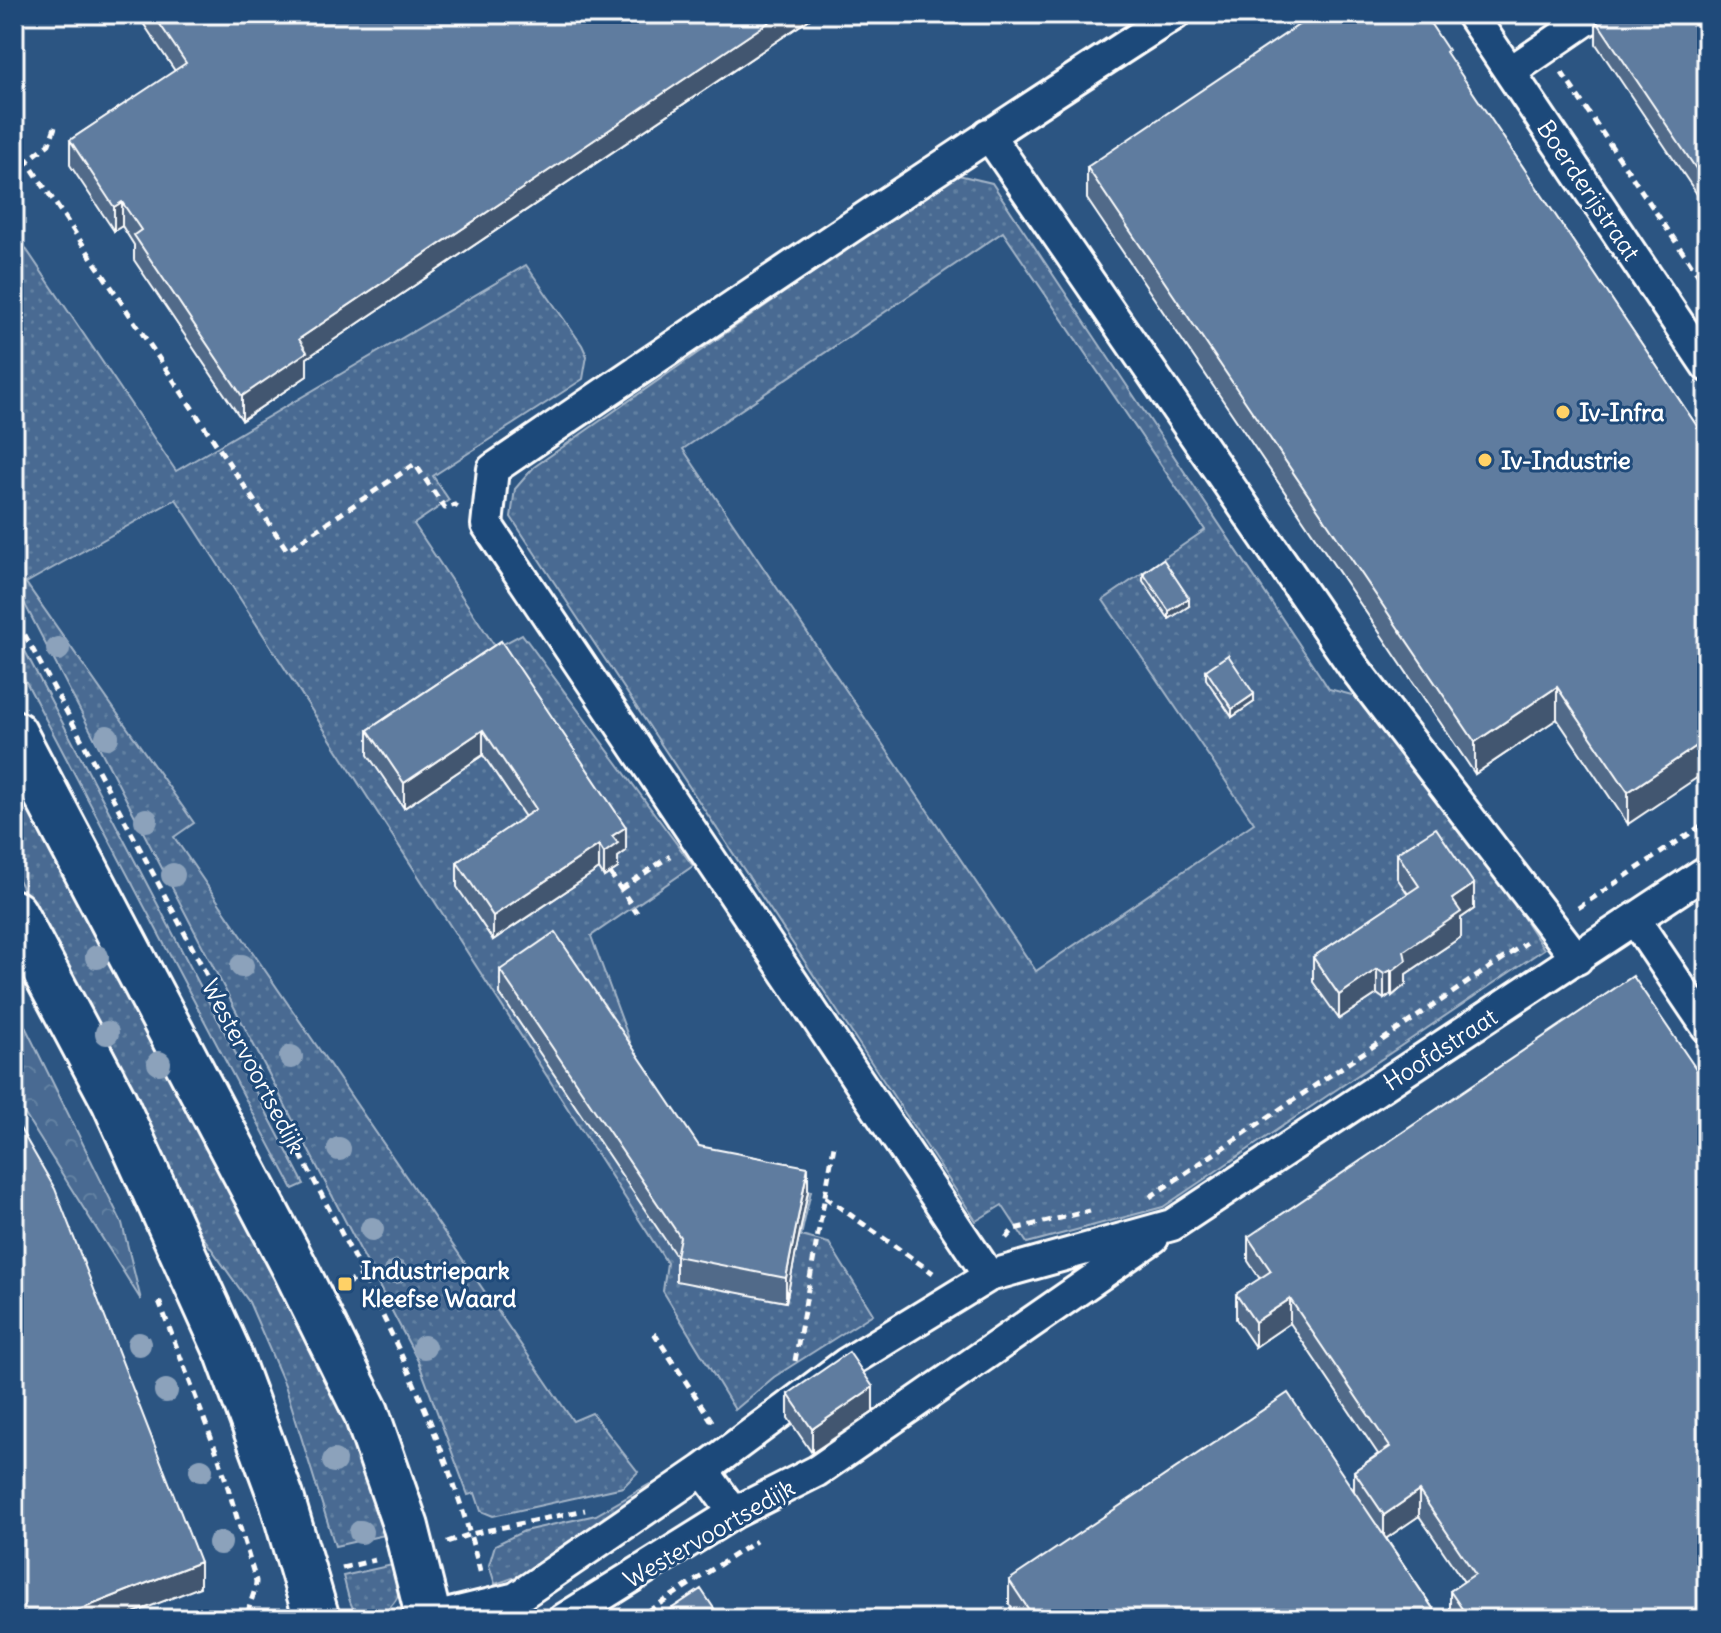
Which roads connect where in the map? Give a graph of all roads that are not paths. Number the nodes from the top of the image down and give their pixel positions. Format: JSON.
{"nodes":[{"id":1,"x":1175,"y":14,"type":"edge"},
{"id":2,"x":1471,"y":14,"type":"edge"},
{"id":3,"x":1595,"y":14,"type":"edge"},
{"id":4,"x":1510,"y":72,"type":"junction"},
{"id":5,"x":988,"y":134,"type":"junction"},
{"id":6,"x":1707,"y":366,"type":"edge"},
{"id":7,"x":14,"y":733,"type":"edge"},
{"id":8,"x":1707,"y":871,"type":"edge"},
{"id":9,"x":14,"y":913,"type":"edge"},
{"id":10,"x":1635,"y":920,"type":"junction"},
{"id":11,"x":1577,"y":959,"type":"junction"},
{"id":12,"x":1707,"y":1027,"type":"edge"},
{"id":13,"x":1172,"y":1225,"type":"junction"},
{"id":14,"x":983,"y":1268,"type":"junction"},
{"id":15,"x":785,"y":1407,"type":"joint"},
{"id":16,"x":854,"y":1446,"type":"joint"},
{"id":17,"x":703,"y":1470,"type":"junction"},
{"id":18,"x":734,"y":1513,"type":"junction"},
{"id":19,"x":317,"y":1619,"type":"edge"},
{"id":20,"x":429,"y":1619,"type":"edge"},
{"id":21,"x":564,"y":1619,"type":"edge"}],
"edges":[{"from":1,"to":5,"type":"street"},
{"from":2,"to":4,"type":"street","name":"Boerderijstraat"},
{"from":3,"to":4,"type":"street"},
{"from":4,"to":6,"type":"street","name":"Boerderijstraat"},
{"from":5,"to":11,"type":"street"},
{"from":5,"to":14,"type":"street"},
{"from":7,"to":20,"type":"main road","name":"Westervoortsedijk"},
{"from":8,"to":10,"type":"street","name":"Hoofdstraat"},
{"from":9,"to":19,"type":"main road"},
{"from":10,"to":11,"type":"street","name":"Hoofdstraat"},
{"from":10,"to":12,"type":"street"},
{"from":11,"to":13,"type":"street","name":"Hoofdstraat"},
{"from":13,"to":14,"type":"street","name":"Hoofdstraat"},
{"from":13,"to":16,"type":"street","name":"Hoofdstraat"},
{"from":14,"to":15,"type":"street","name":"Hoofdstraat"},
{"from":15,"to":17,"type":"street","name":"Westervoortsedijk"},
{"from":16,"to":18,"type":"street","name":"Westervoortsedijk"},
{"from":17,"to":18,"type":"street"},
{"from":17,"to":20,"type":"street","name":"Westervoortsedijk"},
{"from":18,"to":21,"type":"street","name":"Westervoortsedijk"}]}
